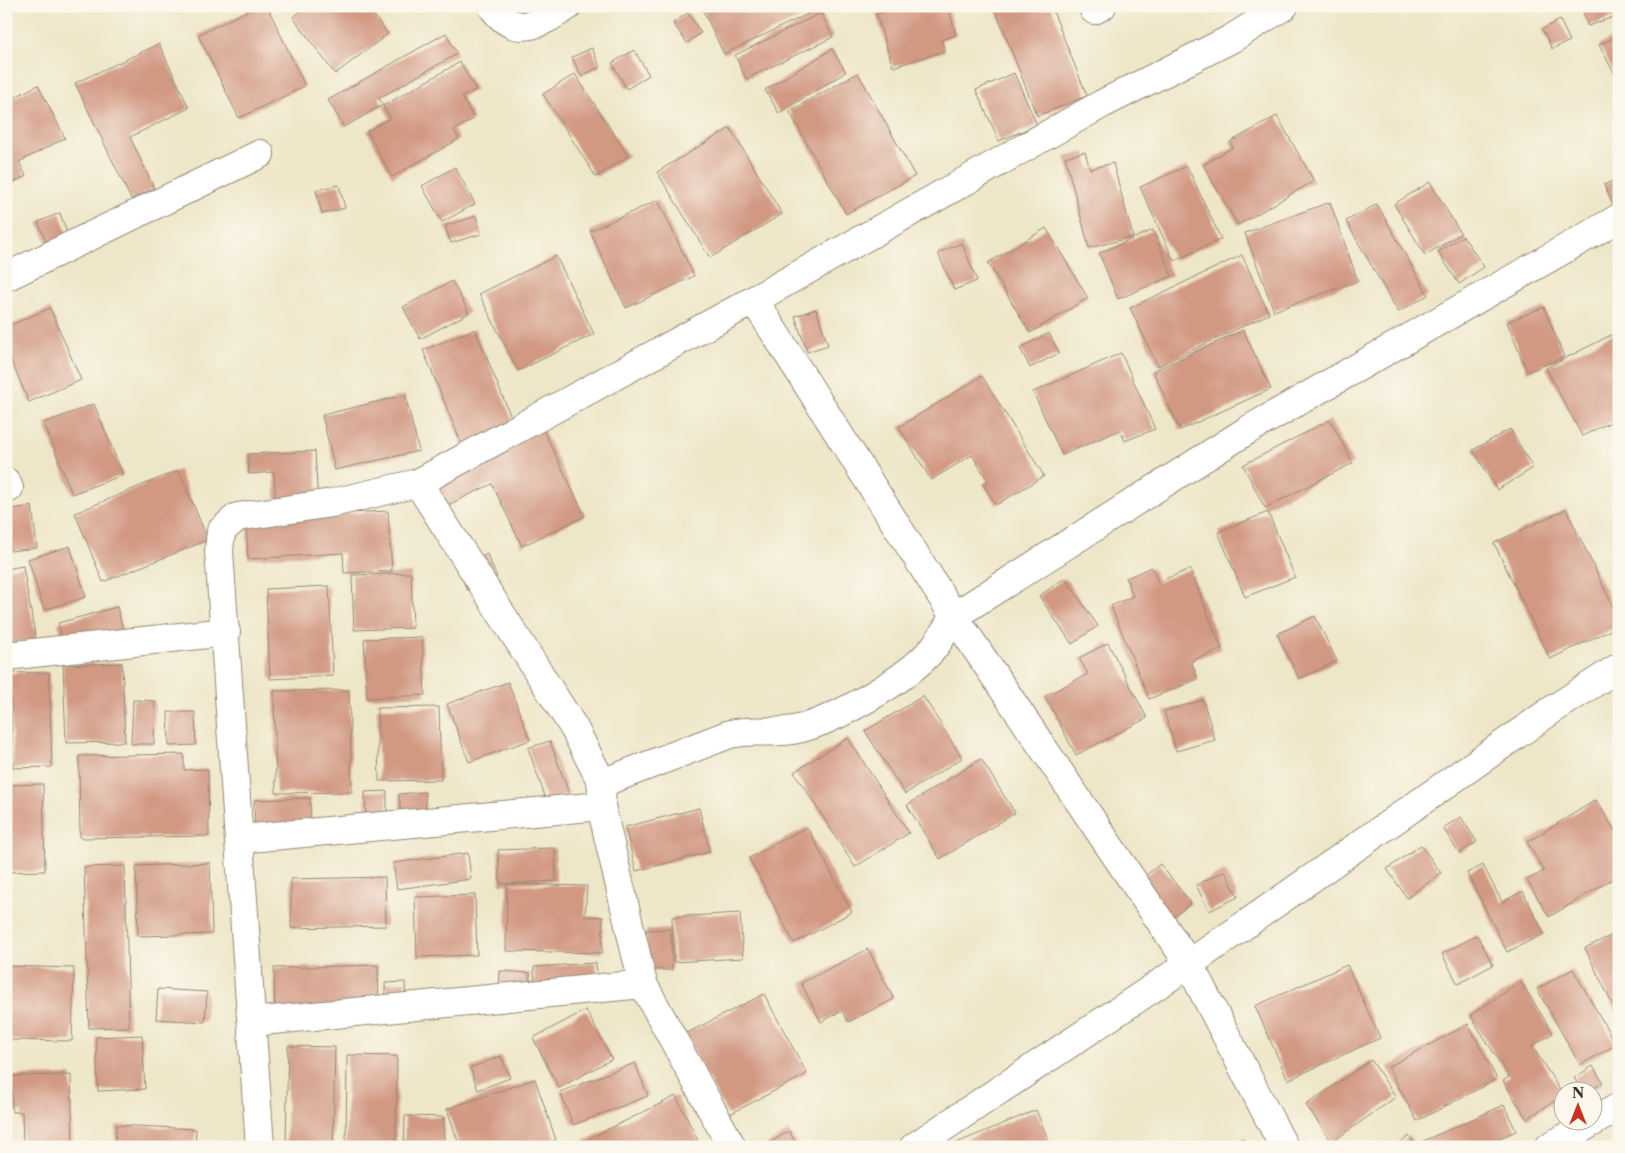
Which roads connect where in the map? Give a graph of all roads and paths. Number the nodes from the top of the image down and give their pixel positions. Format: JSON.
{"nodes":[{"id":1,"x":492,"y":6,"type":"edge"},
{"id":2,"x":568,"y":6,"type":"edge"},
{"id":3,"x":1284,"y":6,"type":"edge"},
{"id":4,"x":260,"y":154,"type":"dead end"},
{"id":5,"x":1619,"y":218,"type":"edge"},
{"id":6,"x":6,"y":277,"type":"edge"},
{"id":7,"x":754,"y":300,"type":"junction"},
{"id":8,"x":418,"y":483,"type":"junction"},
{"id":9,"x":954,"y":616,"type":"junction"},
{"id":10,"x":226,"y":632,"type":"junction"},
{"id":11,"x":6,"y":656,"type":"edge"},
{"id":12,"x":1619,"y":667,"type":"edge"},
{"id":13,"x":602,"y":795,"type":"junction"},
{"id":14,"x":240,"y":839,"type":"junction"},
{"id":15,"x":1188,"y":964,"type":"junction"},
{"id":16,"x":643,"y":984,"type":"junction"},
{"id":17,"x":252,"y":1022,"type":"junction"},
{"id":18,"x":1619,"y":1106,"type":"edge"},
{"id":19,"x":260,"y":1147,"type":"edge"},
{"id":20,"x":732,"y":1147,"type":"edge"},
{"id":21,"x":914,"y":1147,"type":"edge"},
{"id":22,"x":1284,"y":1147,"type":"edge"},
{"id":23,"x":1549,"y":1147,"type":"edge"}],
"edges":[{"from":1,"to":2,"type":"street"},
{"from":3,"to":7,"type":"street"},
{"from":4,"to":6,"type":"street"},
{"from":5,"to":9,"type":"street"},
{"from":7,"to":8,"type":"street"},
{"from":7,"to":9,"type":"street"},
{"from":8,"to":10,"type":"street"},
{"from":8,"to":13,"type":"street"},
{"from":9,"to":13,"type":"street"},
{"from":9,"to":15,"type":"street"},
{"from":10,"to":11,"type":"street"},
{"from":10,"to":14,"type":"street"},
{"from":12,"to":15,"type":"street"},
{"from":13,"to":14,"type":"street"},
{"from":13,"to":16,"type":"street"},
{"from":14,"to":17,"type":"street"},
{"from":15,"to":21,"type":"street"},
{"from":15,"to":22,"type":"street"},
{"from":16,"to":17,"type":"street"},
{"from":16,"to":20,"type":"street"},
{"from":17,"to":19,"type":"street"},
{"from":18,"to":23,"type":"street"}]}
